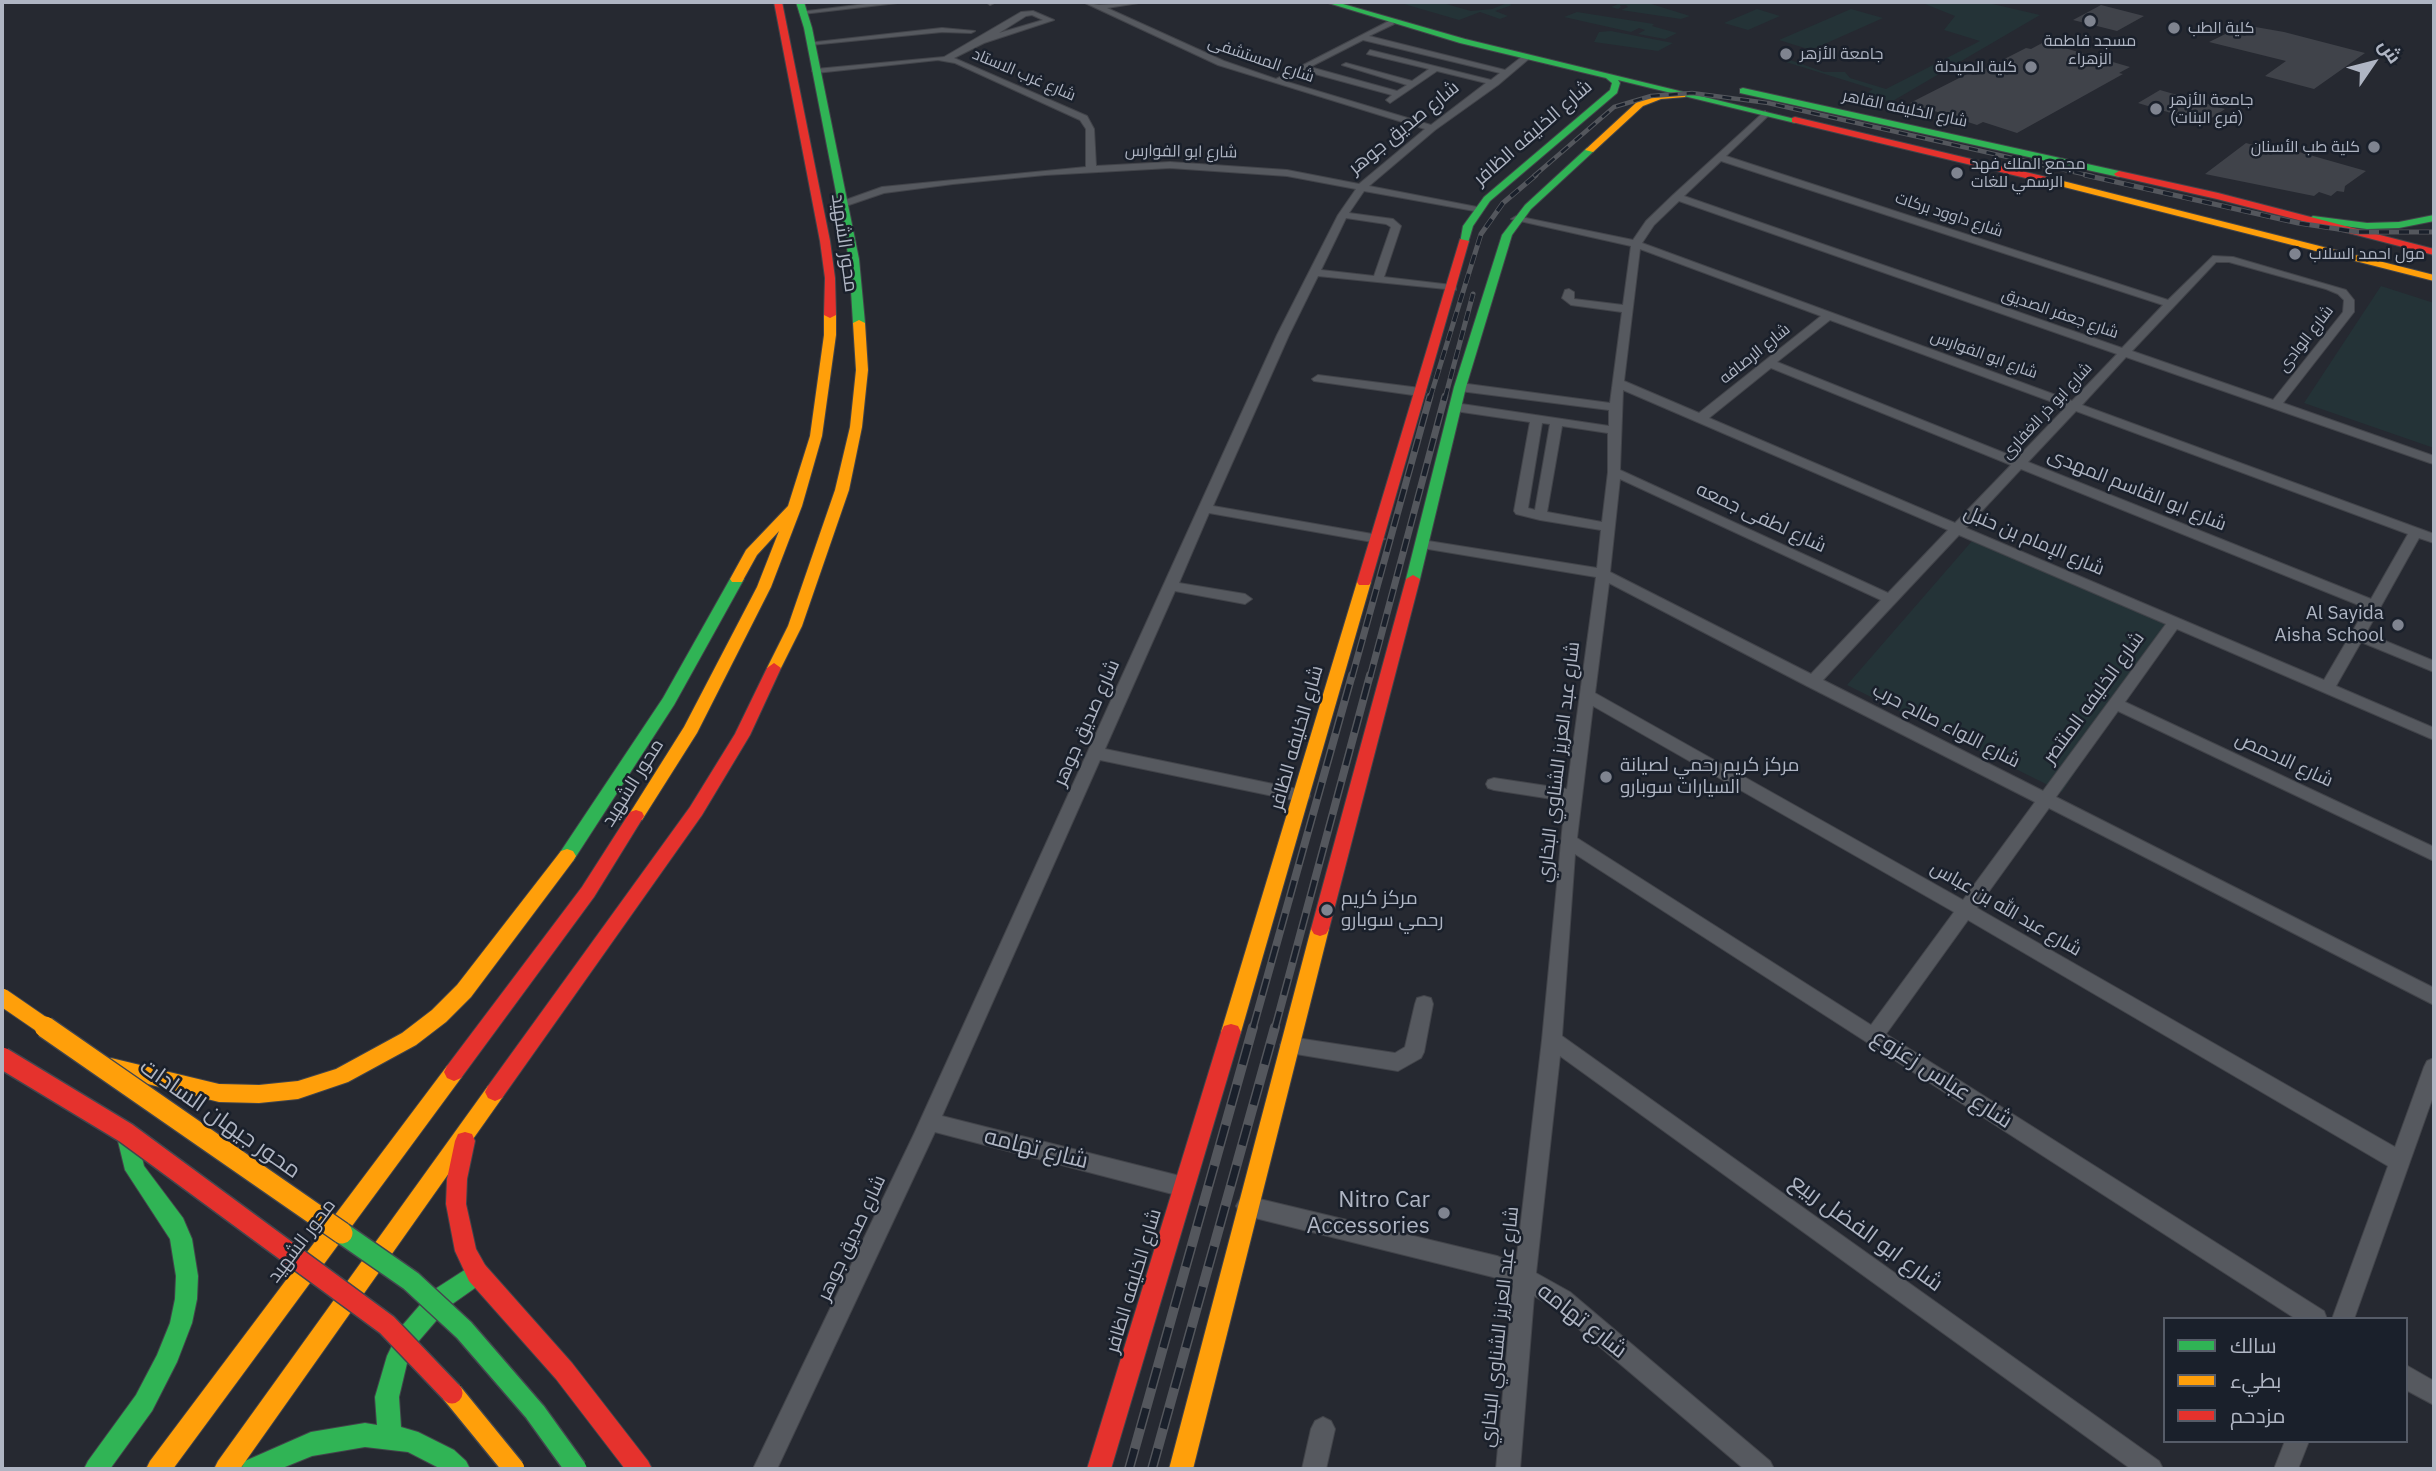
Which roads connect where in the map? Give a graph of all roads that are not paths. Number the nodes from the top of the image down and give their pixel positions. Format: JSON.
{"nodes":[{"id":1,"x":778,"y":2,"type":"edge"},
{"id":2,"x":902,"y":2,"type":"edge"},
{"id":3,"x":1087,"y":2,"type":"edge"},
{"id":4,"x":1141,"y":2,"type":"edge"},
{"id":5,"x":1330,"y":2,"type":"edge"},
{"id":6,"x":1368,"y":2,"type":"edge"},
{"id":7,"x":1125,"y":3,"type":"edge"},
{"id":8,"x":1096,"y":4,"type":"edge"},
{"id":9,"x":805,"y":20,"type":"edge"},
{"id":10,"x":1391,"y":22,"type":"junction"},
{"id":11,"x":783,"y":25,"type":"junction"},
{"id":12,"x":971,"y":32,"type":"dead end"},
{"id":13,"x":1362,"y":37,"type":"junction"},
{"id":14,"x":981,"y":41,"type":"junction"},
{"id":15,"x":1386,"y":43,"type":"junction"},
{"id":16,"x":1370,"y":52,"type":"junction"},
{"id":17,"x":1527,"y":57,"type":"junction"},
{"id":18,"x":946,"y":59,"type":"junction"},
{"id":19,"x":1303,"y":68,"type":"junction"},
{"id":20,"x":1436,"y":68,"type":"junction"},
{"id":21,"x":816,"y":71,"type":"junction"},
{"id":22,"x":1610,"y":77,"type":"junction"},
{"id":23,"x":1501,"y":78,"type":"junction"},
{"id":24,"x":1276,"y":82,"type":"junction"},
{"id":25,"x":1414,"y":84,"type":"junction"},
{"id":26,"x":1398,"y":94,"type":"junction"},
{"id":27,"x":1611,"y":94,"type":"junction"},
{"id":28,"x":1682,"y":94,"type":"junction"},
{"id":29,"x":1646,"y":101,"type":"junction"},
{"id":30,"x":1373,"y":111,"type":"junction"},
{"id":31,"x":1765,"y":114,"type":"junction"},
{"id":32,"x":1432,"y":128,"type":"junction"},
{"id":33,"x":1718,"y":157,"type":"junction"},
{"id":34,"x":2074,"y":164,"type":"junction"},
{"id":35,"x":1091,"y":168,"type":"junction"},
{"id":36,"x":839,"y":184,"type":"junction"},
{"id":37,"x":1362,"y":187,"type":"junction"},
{"id":38,"x":882,"y":190,"type":"junction"},
{"id":39,"x":1676,"y":197,"type":"junction"},
{"id":40,"x":2136,"y":201,"type":"junction"},
{"id":41,"x":843,"y":204,"type":"junction"},
{"id":42,"x":1477,"y":210,"type":"junction"},
{"id":43,"x":1343,"y":215,"type":"junction"},
{"id":44,"x":1516,"y":219,"type":"junction"},
{"id":45,"x":2313,"y":219,"type":"junction"},
{"id":46,"x":2434,"y":219,"type":"edge"},
{"id":47,"x":2434,"y":228,"type":"edge"},
{"id":48,"x":1636,"y":244,"type":"junction"},
{"id":49,"x":2434,"y":252,"type":"edge"},
{"id":50,"x":2434,"y":260,"type":"edge"},
{"id":51,"x":2434,"y":269,"type":"edge"},
{"id":52,"x":1315,"y":273,"type":"junction"},
{"id":53,"x":2434,"y":278,"type":"edge"},
{"id":54,"x":1378,"y":279,"type":"junction"},
{"id":55,"x":1452,"y":288,"type":"junction"},
{"id":56,"x":1569,"y":292,"type":"dead end"},
{"id":57,"x":2342,"y":292,"type":"joint"},
{"id":58,"x":2170,"y":304,"type":"junction"},
{"id":59,"x":1628,"y":309,"type":"junction"},
{"id":60,"x":1829,"y":315,"type":"junction"},
{"id":61,"x":2124,"y":353,"type":"junction"},
{"id":62,"x":1451,"y":354,"type":"junction"},
{"id":63,"x":1769,"y":363,"type":"junction"},
{"id":64,"x":1318,"y":379,"type":"dead end"},
{"id":65,"x":1618,"y":383,"type":"junction"},
{"id":66,"x":1460,"y":387,"type":"junction"},
{"id":67,"x":1420,"y":392,"type":"junction"},
{"id":68,"x":2075,"y":405,"type":"junction"},
{"id":69,"x":2275,"y":405,"type":"junction"},
{"id":70,"x":1455,"y":407,"type":"junction"},
{"id":71,"x":1615,"y":408,"type":"junction"},
{"id":72,"x":1701,"y":418,"type":"junction"},
{"id":73,"x":1537,"y":419,"type":"junction"},
{"id":74,"x":1558,"y":422,"type":"junction"},
{"id":75,"x":1614,"y":430,"type":"junction"},
{"id":76,"x":2434,"y":460,"type":"edge"},
{"id":77,"x":2020,"y":463,"type":"junction"},
{"id":78,"x":1614,"y":472,"type":"junction"},
{"id":79,"x":796,"y":506,"type":"junction"},
{"id":80,"x":1207,"y":509,"type":"junction"},
{"id":81,"x":1540,"y":516,"type":"junction"},
{"id":82,"x":1608,"y":527,"type":"junction"},
{"id":83,"x":1958,"y":529,"type":"junction"},
{"id":84,"x":2416,"y":533,"type":"junction"},
{"id":85,"x":1378,"y":539,"type":"junction"},
{"id":86,"x":2434,"y":539,"type":"edge"},
{"id":87,"x":1422,"y":544,"type":"junction"},
{"id":88,"x":1603,"y":575,"type":"junction"},
{"id":89,"x":1171,"y":586,"type":"junction"},
{"id":90,"x":1245,"y":599,"type":"dead end"},
{"id":91,"x":1892,"y":600,"type":"junction"},
{"id":92,"x":2374,"y":606,"type":"junction"},
{"id":93,"x":2175,"y":622,"type":"junction"},
{"id":94,"x":2357,"y":635,"type":"junction"},
{"id":95,"x":2434,"y":667,"type":"edge"},
{"id":96,"x":1812,"y":682,"type":"junction"},
{"id":97,"x":2328,"y":688,"type":"junction"},
{"id":98,"x":1588,"y":696,"type":"junction"},
{"id":99,"x":2116,"y":704,"type":"junction"},
{"id":100,"x":2434,"y":734,"type":"edge"},
{"id":101,"x":1097,"y":753,"type":"junction"},
{"id":102,"x":1494,"y":784,"type":"dead end"},
{"id":103,"x":1303,"y":796,"type":"junction"},
{"id":104,"x":1574,"y":796,"type":"junction"},
{"id":105,"x":2046,"y":800,"type":"junction"},
{"id":106,"x":1568,"y":841,"type":"junction"},
{"id":107,"x":2434,"y":854,"type":"edge"},
{"id":108,"x":1966,"y":909,"type":"junction"},
{"id":109,"x":2,"y":997,"type":"edge"},
{"id":110,"x":2434,"y":997,"type":"edge"},
{"id":111,"x":1424,"y":1004,"type":"dead end"},
{"id":112,"x":1874,"y":1036,"type":"junction"},
{"id":113,"x":1552,"y":1040,"type":"junction"},
{"id":114,"x":1290,"y":1045,"type":"junction"},
{"id":115,"x":2,"y":1058,"type":"edge"},
{"id":116,"x":101,"y":1064,"type":"junction"},
{"id":117,"x":2434,"y":1067,"type":"edge"},
{"id":118,"x":930,"y":1122,"type":"junction"},
{"id":119,"x":469,"y":1130,"type":"junction"},
{"id":120,"x":127,"y":1133,"type":"junction"},
{"id":121,"x":2401,"y":1162,"type":"junction"},
{"id":122,"x":1184,"y":1188,"type":"junction"},
{"id":123,"x":1247,"y":1206,"type":"junction"},
{"id":124,"x":477,"y":1273,"type":"junction"},
{"id":125,"x":1525,"y":1278,"type":"junction"},
{"id":126,"x":2313,"y":1317,"type":"edge"},
{"id":127,"x":2344,"y":1317,"type":"edge"},
{"id":128,"x":2408,"y":1377,"type":"edge"},
{"id":129,"x":2434,"y":1394,"type":"edge"},
{"id":130,"x":1323,"y":1429,"type":"dead end"},
{"id":131,"x":390,"y":1436,"type":"junction"},
{"id":132,"x":2296,"y":1443,"type":"edge"},
{"id":133,"x":96,"y":1469,"type":"edge"},
{"id":134,"x":158,"y":1469,"type":"edge"},
{"id":135,"x":226,"y":1469,"type":"edge"},
{"id":136,"x":253,"y":1469,"type":"edge"},
{"id":137,"x":458,"y":1469,"type":"edge"},
{"id":138,"x":514,"y":1469,"type":"edge"},
{"id":139,"x":576,"y":1469,"type":"edge"},
{"id":140,"x":640,"y":1469,"type":"edge"},
{"id":141,"x":765,"y":1469,"type":"edge"},
{"id":142,"x":1100,"y":1469,"type":"edge"},
{"id":143,"x":1181,"y":1469,"type":"edge"},
{"id":144,"x":1314,"y":1469,"type":"edge"},
{"id":145,"x":1508,"y":1469,"type":"edge"},
{"id":146,"x":1762,"y":1469,"type":"edge"},
{"id":147,"x":2151,"y":1469,"type":"edge"},
{"id":148,"x":2286,"y":1469,"type":"edge"}],
"edges":[{"from":1,"to":11,"type":"main road","name":"محور الشهيد"},
{"from":2,"to":9,"type":"street"},
{"from":3,"to":8,"type":"street","name":"شارع المستشفى"},
{"from":4,"to":7,"type":"street"},
{"from":5,"to":10,"type":"main road","name":"شارع الخليفه القاهر"},
{"from":6,"to":34,"type":"main road","name":"شارع الخليفه القاهر"},
{"from":7,"to":8,"type":"street"},
{"from":8,"to":24,"type":"street","name":"شارع المستشفى"},
{"from":9,"to":11,"type":"main road"},
{"from":9,"to":12,"type":"street"},
{"from":9,"to":21,"type":"main road","name":"محور الشهيد"},
{"from":10,"to":13,"type":"street"},
{"from":10,"to":17,"type":"main road","name":"شارع الخليفه القاهر"},
{"from":11,"to":79,"type":"main road","name":"محور الشهيد"},
{"from":13,"to":15,"type":"street"},
{"from":13,"to":19,"type":"street"},
{"from":14,"to":14,"type":"street"},
{"from":14,"to":18,"type":"street"},
{"from":15,"to":16,"type":"street"},
{"from":15,"to":23,"type":"street"},
{"from":16,"to":20,"type":"street"},
{"from":16,"to":25,"type":"street"},
{"from":17,"to":22,"type":"main road","name":"شارع الخليفه القاهر"},
{"from":17,"to":23,"type":"street","name":"شارع صديق جوهر"},
{"from":18,"to":21,"type":"street","name":"شارع غرب الاستاد"},
{"from":18,"to":35,"type":"street","name":"شارع غرب الاستاد"},
{"from":19,"to":24,"type":"street"},
{"from":19,"to":26,"type":"street"},
{"from":20,"to":23,"type":"street"},
{"from":20,"to":25,"type":"street"},
{"from":21,"to":36,"type":"main road","name":"محور الشهيد"},
{"from":22,"to":27,"type":"main road","name":"شارع الخليفه الظافر"},
{"from":22,"to":28,"type":"main road","name":"شارع الخليفه القاهر"},
{"from":23,"to":32,"type":"street","name":"شارع صديق جوهر"},
{"from":24,"to":30,"type":"street","name":"شارع المستشفى"},
{"from":25,"to":26,"type":"street"},
{"from":26,"to":30,"type":"street"},
{"from":27,"to":29,"type":"main road"},
{"from":27,"to":42,"type":"main road","name":"شارع الخليفه الظافر"},
{"from":28,"to":29,"type":"main road"},
{"from":28,"to":31,"type":"main road","name":"شارع الخليفه القاهر"},
{"from":29,"to":44,"type":"main road","name":"شارع الخليفه الظافر"},
{"from":30,"to":32,"type":"street","name":"شارع المستشفى"},
{"from":31,"to":33,"type":"street"},
{"from":31,"to":40,"type":"main road","name":"شارع الخليفه القاهر"},
{"from":32,"to":37,"type":"street","name":"شارع صديق جوهر"},
{"from":33,"to":39,"type":"street"},
{"from":33,"to":58,"type":"street","name":"شارع داوود بركات"},
{"from":34,"to":45,"type":"main road","name":"شارع الخليفه القاهر"},
{"from":34,"to":50,"type":"main road"},
{"from":35,"to":37,"type":"street","name":"شارع ابو الفوارس"},
{"from":35,"to":38,"type":"street","name":"شارع ابو الفوارس"},
{"from":36,"to":38,"type":"street","name":"شارع ابو الفوارس"},
{"from":36,"to":41,"type":"main road","name":"محور الشهيد"},
{"from":37,"to":42,"type":"street","name":"شارع ابو الفوارس"},
{"from":37,"to":43,"type":"street","name":"شارع صديق جوهر"},
{"from":38,"to":41,"type":"street","name":"شارع ابو الفوارس"},
{"from":39,"to":48,"type":"street"},
{"from":39,"to":61,"type":"street","name":"شارع جعفر الصديق"},
{"from":40,"to":51,"type":"main road"},
{"from":40,"to":53,"type":"main road"},
{"from":41,"to":119,"type":"main road","name":"محور الشهيد"},
{"from":42,"to":55,"type":"main road","name":"شارع الخليفه الظافر"},
{"from":43,"to":52,"type":"street","name":"شارع صديق جوهر"},
{"from":43,"to":54,"type":"street"},
{"from":44,"to":48,"type":"street","name":"شارع ابو الفوارس"},
{"from":44,"to":62,"type":"main road","name":"شارع الخليفه الظافر"},
{"from":45,"to":46,"type":"main road"},
{"from":45,"to":49,"type":"main road","name":"شارع الخليفه القاهر"},
{"from":46,"to":47,"type":"main road"},
{"from":48,"to":59,"type":"street","name":"شارع عبد العزيز الشناوي البخاري"},
{"from":48,"to":60,"type":"street","name":"شارع ابو الفوارس"},
{"from":52,"to":54,"type":"street"},
{"from":52,"to":80,"type":"street","name":"شارع صديق جوهر"},
{"from":54,"to":55,"type":"street"},
{"from":55,"to":62,"type":"main road","name":"شارع الخليفه الظافر"},
{"from":56,"to":59,"type":"street"},
{"from":57,"to":58,"type":"street","name":"شارع ابو ذر الغفارى"},
{"from":57,"to":69,"type":"street","name":"شارع الوادى"},
{"from":58,"to":61,"type":"street","name":"شارع ابو ذر الغفارى"},
{"from":59,"to":65,"type":"street","name":"شارع عبد العزيز الشناوي البخاري"},
{"from":60,"to":63,"type":"street","name":"شارع الرصافه"},
{"from":60,"to":68,"type":"street","name":"شارع ابو الفوارس"},
{"from":61,"to":68,"type":"street","name":"شارع ابو ذر الغفارى"},
{"from":61,"to":69,"type":"street","name":"شارع جعفر الصديق"},
{"from":62,"to":66,"type":"main road","name":"شارع الخليفه الظافر"},
{"from":62,"to":67,"type":"main road","name":"شارع الخليفه الظافر"},
{"from":63,"to":72,"type":"street","name":"شارع الرصافه"},
{"from":63,"to":77,"type":"street","name":"شارع ابو القاسم المهدى"},
{"from":64,"to":67,"type":"street"},
{"from":65,"to":71,"type":"street","name":"شارع عبد العزيز الشناوي البخاري"},
{"from":65,"to":72,"type":"street","name":"شارع الإمام بن حنبل"},
{"from":66,"to":70,"type":"main road","name":"شارع الخليفه الظافر"},
{"from":66,"to":71,"type":"street"},
{"from":67,"to":85,"type":"main road","name":"شارع الخليفه الظافر"},
{"from":68,"to":77,"type":"street","name":"شارع ابو ذر الغفارى"},
{"from":68,"to":84,"type":"street","name":"شارع ابو الفوارس"},
{"from":69,"to":76,"type":"street","name":"شارع جعفر الصديق"},
{"from":70,"to":73,"type":"street"},
{"from":70,"to":87,"type":"main road","name":"شارع الخليفه الظافر"},
{"from":71,"to":75,"type":"street","name":"شارع عبد العزيز الشناوي البخاري"},
{"from":72,"to":83,"type":"street","name":"شارع الإمام بن حنبل"},
{"from":73,"to":74,"type":"street"},
{"from":73,"to":81,"type":"street"},
{"from":74,"to":75,"type":"street"},
{"from":74,"to":81,"type":"street"},
{"from":75,"to":78,"type":"street","name":"شارع عبد العزيز الشناوي البخاري"},
{"from":77,"to":83,"type":"street","name":"شارع ابو ذر الغفارى"},
{"from":77,"to":92,"type":"street","name":"شارع ابو القاسم المهدى"},
{"from":78,"to":82,"type":"street","name":"شارع عبد العزيز الشناوي البخاري"},
{"from":78,"to":91,"type":"street","name":"شارع لطفى جمعه"},
{"from":79,"to":116,"type":"main road"},
{"from":79,"to":134,"type":"main road","name":"محور الشهيد"},
{"from":80,"to":85,"type":"street"},
{"from":80,"to":89,"type":"street","name":"شارع صديق جوهر"},
{"from":81,"to":82,"type":"street"},
{"from":82,"to":88,"type":"street","name":"شارع عبد العزيز الشناوي البخاري"},
{"from":83,"to":91,"type":"street","name":"شارع ابو ذر الغفارى"},
{"from":83,"to":93,"type":"street","name":"شارع الإمام بن حنبل"},
{"from":84,"to":86,"type":"street","name":"شارع ابو الفوارس"},
{"from":84,"to":92,"type":"street"},
{"from":85,"to":103,"type":"main road","name":"شارع الخليفه الظافر"},
{"from":87,"to":88,"type":"street","name":"شارع اللواء صالح حرب"},
{"from":87,"to":114,"type":"main road","name":"شارع الخليفه الظافر"},
{"from":88,"to":96,"type":"street","name":"شارع اللواء صالح حرب"},
{"from":88,"to":98,"type":"street","name":"شارع عبد العزيز الشناوي البخاري"},
{"from":89,"to":90,"type":"street"},
{"from":89,"to":101,"type":"street","name":"شارع صديق جوهر"},
{"from":91,"to":96,"type":"street","name":"شارع ابو ذر الغفارى"},
{"from":92,"to":94,"type":"street"},
{"from":93,"to":97,"type":"street","name":"شارع الإمام بن حنبل"},
{"from":93,"to":99,"type":"street","name":"شارع الخليفه المنتصر"},
{"from":94,"to":95,"type":"street"},
{"from":94,"to":97,"type":"street"},
{"from":96,"to":105,"type":"street","name":"شارع اللواء صالح حرب"},
{"from":97,"to":100,"type":"street","name":"شارع الإمام بن حنبل"},
{"from":98,"to":104,"type":"street","name":"شارع عبد العزيز الشناوي البخاري"},
{"from":98,"to":108,"type":"street","name":"شارع عبد الله بن عباس"},
{"from":99,"to":105,"type":"street","name":"شارع الخليفه المنتصر"},
{"from":99,"to":107,"type":"street","name":"شارع الاحمص"},
{"from":101,"to":103,"type":"street"},
{"from":101,"to":118,"type":"street","name":"شارع صديق جوهر"},
{"from":102,"to":104,"type":"street"},
{"from":103,"to":122,"type":"main road","name":"شارع الخليفه الظافر"},
{"from":104,"to":106,"type":"street","name":"شارع عبد العزيز الشناوي البخاري"},
{"from":105,"to":108,"type":"street","name":"شارع الخليفه المنتصر"},
{"from":105,"to":110,"type":"street","name":"شارع اللواء صالح حرب"},
{"from":106,"to":112,"type":"street","name":"شارع عباس زعزوع"},
{"from":106,"to":113,"type":"street","name":"شارع عبد العزيز الشناوي البخاري"},
{"from":108,"to":112,"type":"street","name":"شارع الخليفه المنتصر"},
{"from":108,"to":121,"type":"street","name":"شارع عبد الله بن عباس"},
{"from":109,"to":116,"type":"main road","name":"محور جيهان السادات","bridge":true},
{"from":111,"to":114,"type":"street"},
{"from":112,"to":126,"type":"street","name":"شارع عباس زعزوع"},
{"from":113,"to":125,"type":"street","name":"شارع عبد العزيز الشناوي البخاري"},
{"from":113,"to":147,"type":"street","name":"شارع ابو الفضل ربيع"},
{"from":114,"to":123,"type":"main road","name":"شارع الخليفه الظافر"},
{"from":115,"to":120,"type":"main road","bridge":true},
{"from":116,"to":139,"type":"main road","name":"محور جيهان السادات","bridge":true},
{"from":117,"to":121,"type":"street"},
{"from":118,"to":122,"type":"street","name":"شارع تهامه"},
{"from":118,"to":141,"type":"street","name":"شارع صديق جوهر"},
{"from":119,"to":124,"type":"main road"},
{"from":119,"to":135,"type":"main road","name":"محور الشهيد"},
{"from":120,"to":133,"type":"main road"},
{"from":120,"to":138,"type":"main road","bridge":true},
{"from":121,"to":127,"type":"street"},
{"from":122,"to":142,"type":"main road","name":"شارع الخليفه الظافر"},
{"from":123,"to":125,"type":"street","name":"شارع تهامه"},
{"from":123,"to":143,"type":"main road","name":"شارع الخليفه الظافر"},
{"from":124,"to":131,"type":"main road"},
{"from":124,"to":140,"type":"main road"},
{"from":125,"to":145,"type":"street","name":"شارع عبد العزيز الشناوي البخاري"},
{"from":125,"to":146,"type":"street","name":"شارع تهامه"},
{"from":128,"to":129,"type":"street"},
{"from":130,"to":144,"type":"street"},
{"from":131,"to":136,"type":"main road"},
{"from":131,"to":137,"type":"main road"},
{"from":132,"to":148,"type":"street"}]}
